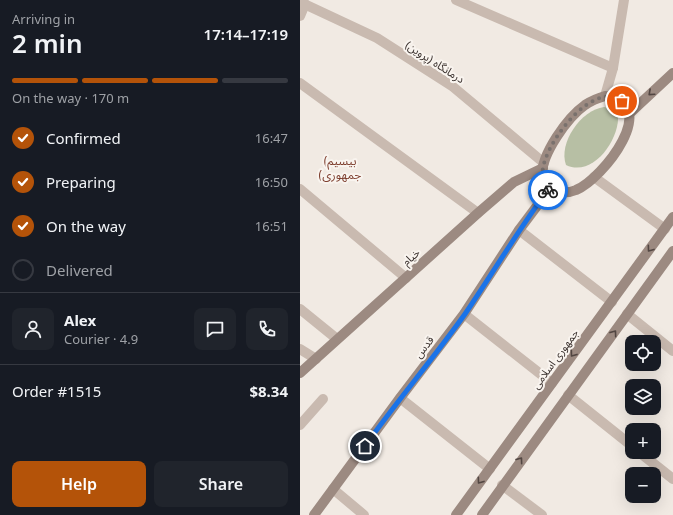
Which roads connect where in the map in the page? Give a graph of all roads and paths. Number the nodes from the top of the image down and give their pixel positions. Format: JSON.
{"nodes":[{"id":1,"x":456,"y":0,"type":"edge"},
{"id":2,"x":624,"y":0,"type":"edge"},
{"id":3,"x":303,"y":3,"type":"edge"},
{"id":4,"x":300,"y":16,"type":"edge"},
{"id":5,"x":613,"y":68,"type":"junction"},
{"id":6,"x":671,"y":78,"type":"edge"},
{"id":7,"x":300,"y":83,"type":"edge"},
{"id":8,"x":605,"y":96,"type":"junction"},
{"id":9,"x":630,"y":113,"type":"junction"},
{"id":10,"x":544,"y":165,"type":"junction"},
{"id":11,"x":594,"y":177,"type":"junction"},
{"id":12,"x":300,"y":189,"type":"edge"},
{"id":13,"x":549,"y":190,"type":"junction"},
{"id":14,"x":478,"y":213,"type":"junction"},
{"id":15,"x":673,"y":217,"type":"edge"},
{"id":16,"x":665,"y":229,"type":"junction"},
{"id":17,"x":519,"y":230,"type":"junction"},
{"id":18,"x":673,"y":251,"type":"edge"},
{"id":19,"x":406,"y":278,"type":"junction"},
{"id":20,"x":612,"y":302,"type":"junction"},
{"id":21,"x":300,"y":309,"type":"edge"},
{"id":22,"x":464,"y":314,"type":"junction"},
{"id":23,"x":627,"y":314,"type":"junction"},
{"id":24,"x":337,"y":339,"type":"junction"},
{"id":25,"x":300,"y":349,"type":"edge"},
{"id":26,"x":673,"y":351,"type":"edge"},
{"id":27,"x":316,"y":359,"type":"junction"},
{"id":28,"x":300,"y":373,"type":"edge"},
{"id":29,"x":552,"y":383,"type":"junction"},
{"id":30,"x":568,"y":395,"type":"junction"},
{"id":31,"x":400,"y":398,"type":"junction"},
{"id":32,"x":323,"y":399,"type":"dead end"},
{"id":33,"x":300,"y":426,"type":"edge"},
{"id":34,"x":625,"y":440,"type":"edge"},
{"id":35,"x":648,"y":459,"type":"edge"},
{"id":36,"x":490,"y":469,"type":"junction"},
{"id":37,"x":673,"y":479,"type":"edge"},
{"id":38,"x":502,"y":485,"type":"junction"},
{"id":39,"x":333,"y":490,"type":"junction"},
{"id":40,"x":314,"y":515,"type":"edge"},
{"id":41,"x":364,"y":515,"type":"edge"},
{"id":42,"x":456,"y":515,"type":"edge"},
{"id":43,"x":482,"y":515,"type":"edge"},
{"id":44,"x":542,"y":515,"type":"edge"}],
"edges":[{"from":1,"to":5,"type":"street"},
{"from":2,"to":5,"type":"street"},
{"from":3,"to":4,"type":"street"},
{"from":3,"to":10,"type":"street","name":"درمانگاه (پروین)"},
{"from":5,"to":8,"type":"street"},
{"from":6,"to":9,"type":"street","one_way":true},
{"from":7,"to":14,"type":"street"},
{"from":8,"to":9,"type":"street"},
{"from":8,"to":10,"type":"street"},
{"from":9,"to":11,"type":"street"},
{"from":10,"to":13,"type":"street"},
{"from":10,"to":14,"type":"street","name":"خیام"},
{"from":11,"to":13,"type":"street"},
{"from":11,"to":16,"type":"street"},
{"from":12,"to":19,"type":"street"},
{"from":13,"to":17,"type":"street","name":"قدس"},
{"from":14,"to":19,"type":"street","name":"خیام"},
{"from":15,"to":16,"type":"street","name":"جمهوری اسلامی"},
{"from":16,"to":20,"type":"street","name":"جمهوری اسلامی","one_way":true},
{"from":17,"to":20,"type":"street"},
{"from":17,"to":22,"type":"street","name":"قدس"},
{"from":18,"to":23,"type":"street"},
{"from":19,"to":24,"type":"street","name":"خیام"},
{"from":20,"to":29,"type":"street","name":"جمهوری اسلامی","one_way":true},
{"from":21,"to":24,"type":"street"},
{"from":22,"to":29,"type":"street"},
{"from":22,"to":31,"type":"street","name":"قدس"},
{"from":23,"to":26,"type":"street"},
{"from":30,"to":23,"type":"street","one_way":true},
{"from":24,"to":27,"type":"street","name":"خیام"},
{"from":25,"to":27,"type":"street"},
{"from":27,"to":28,"type":"street","name":"خیام"},
{"from":29,"to":36,"type":"street","name":"جمهوری اسلامی"},
{"from":30,"to":34,"type":"street"},
{"from":38,"to":30,"type":"street","one_way":true},
{"from":31,"to":36,"type":"street"},
{"from":31,"to":39,"type":"street","name":"قدس"},
{"from":32,"to":33,"type":"street"},
{"from":35,"to":37,"type":"street"},
{"from":36,"to":42,"type":"street","name":"جمهوری اسلامی","one_way":true},
{"from":38,"to":43,"type":"street"},
{"from":38,"to":44,"type":"street"},
{"from":39,"to":40,"type":"street","name":"قدس"},
{"from":39,"to":41,"type":"street"}]}
